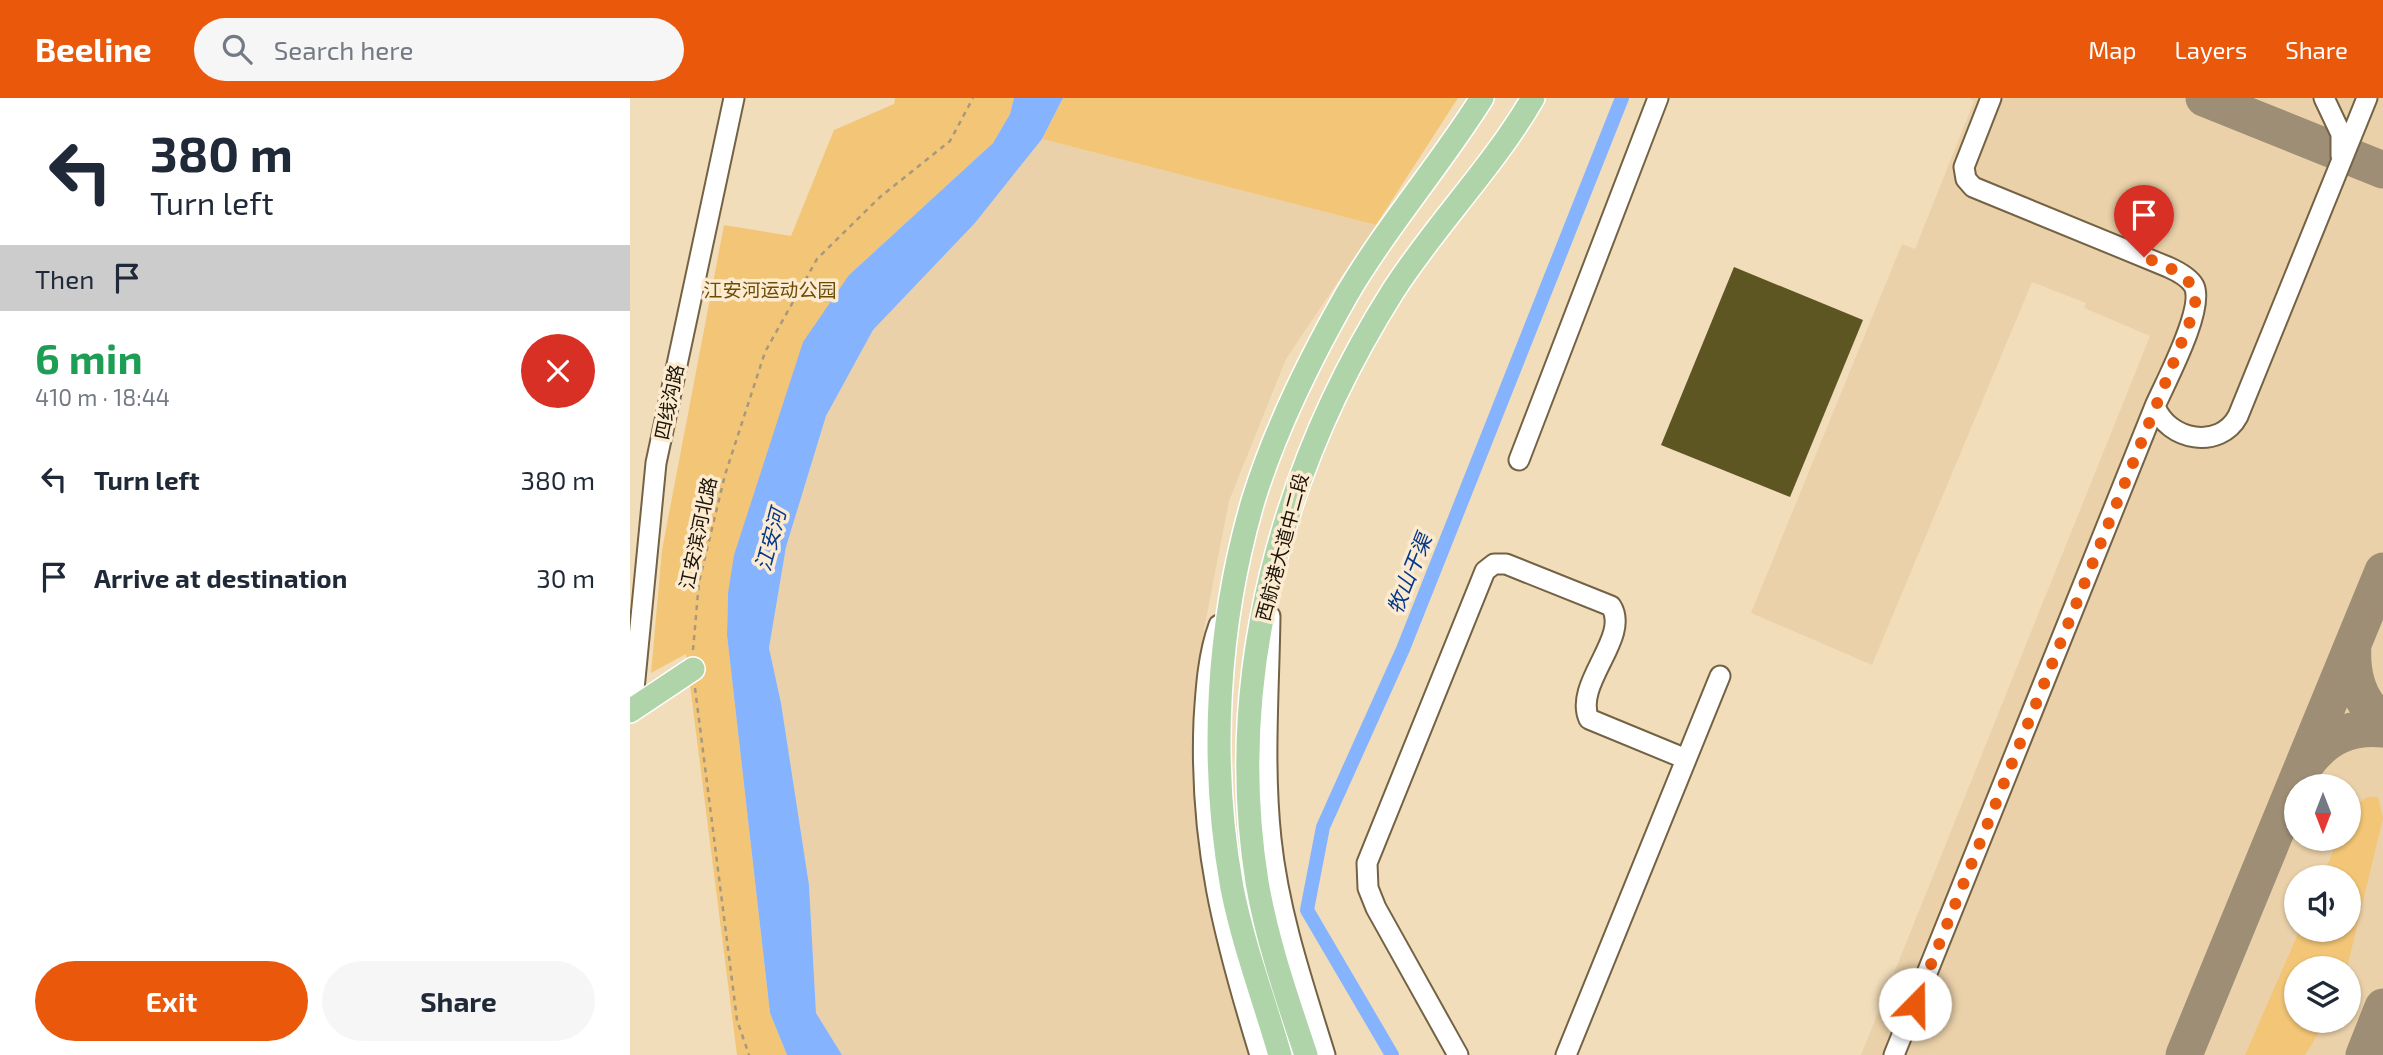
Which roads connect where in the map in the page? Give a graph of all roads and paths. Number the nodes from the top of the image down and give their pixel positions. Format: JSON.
{"nodes":[{"id":1,"x":734,"y":98,"type":"edge"},
{"id":2,"x":973,"y":98,"type":"edge"},
{"id":3,"x":1482,"y":98,"type":"edge"},
{"id":4,"x":1533,"y":98,"type":"edge"},
{"id":5,"x":1658,"y":98,"type":"edge"},
{"id":6,"x":1991,"y":98,"type":"edge"},
{"id":7,"x":2326,"y":98,"type":"edge"},
{"id":8,"x":2365,"y":98,"type":"edge"},
{"id":9,"x":2339,"y":166,"type":"junction"},
{"id":10,"x":2155,"y":407,"type":"junction"},
{"id":11,"x":1519,"y":460,"type":"dead end"},
{"id":12,"x":1270,"y":582,"type":"junction"},
{"id":13,"x":1231,"y":595,"type":"junction"},
{"id":14,"x":692,"y":669,"type":"junction"},
{"id":15,"x":1720,"y":676,"type":"dead end"},
{"id":16,"x":631,"y":710,"type":"edge"},
{"id":17,"x":1686,"y":759,"type":"junction"},
{"id":18,"x":749,"y":1055,"type":"edge"},
{"id":19,"x":1260,"y":1055,"type":"edge"},
{"id":20,"x":1280,"y":1055,"type":"edge"},
{"id":21,"x":1306,"y":1055,"type":"edge"},
{"id":22,"x":1325,"y":1055,"type":"edge"},
{"id":23,"x":1458,"y":1055,"type":"edge"},
{"id":24,"x":1566,"y":1055,"type":"edge"},
{"id":25,"x":1894,"y":1055,"type":"edge"}],
"edges":[{"from":1,"to":16,"type":"street","name":"四线沟路"},
{"from":2,"to":14,"type":"path","name":"江安滨河北路"},
{"from":3,"to":13,"type":"main road","name":"西航港大道中二段"},
{"from":4,"to":12,"type":"main road","name":"西航港大道中二段"},
{"from":5,"to":11,"type":"street"},
{"from":6,"to":10,"type":"street"},
{"from":7,"to":8,"type":"street"},
{"from":7,"to":9,"type":"street"},
{"from":8,"to":9,"type":"street"},
{"from":9,"to":10,"type":"street"},
{"from":10,"to":25,"type":"street"},
{"from":12,"to":21,"type":"main road","name":"西航港大道中二段"},
{"from":12,"to":22,"type":"street"},
{"from":13,"to":19,"type":"street"},
{"from":13,"to":20,"type":"main road","name":"西航港大道中二段"},
{"from":14,"to":16,"type":"main road"},
{"from":14,"to":18,"type":"path","name":"江安滨河北路"},
{"from":15,"to":17,"type":"street"},
{"from":17,"to":23,"type":"street"},
{"from":17,"to":24,"type":"street"}]}
